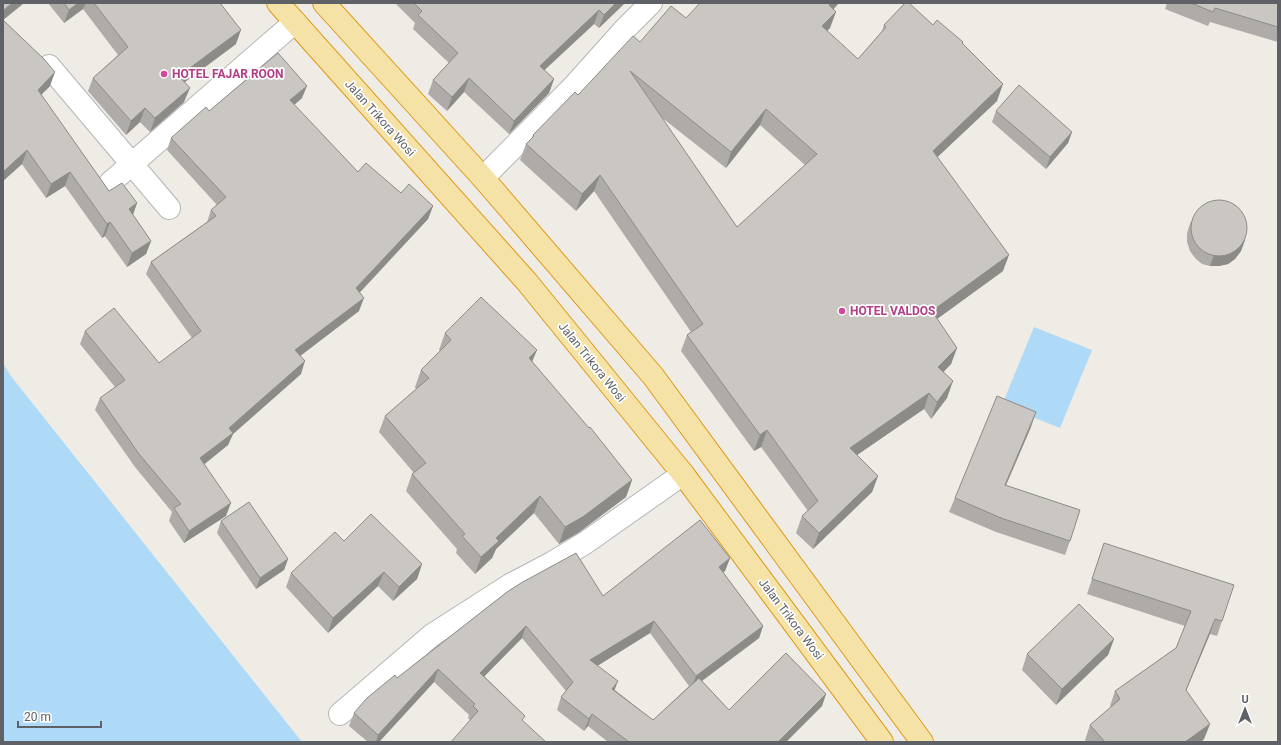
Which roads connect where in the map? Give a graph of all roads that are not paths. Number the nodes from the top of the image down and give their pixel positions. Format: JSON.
{"nodes":[{"id":1,"x":278,"y":3,"type":"edge"},
{"id":2,"x":324,"y":3,"type":"edge"},
{"id":3,"x":651,"y":3,"type":"edge"},
{"id":4,"x":295,"y":22,"type":"junction"},
{"id":5,"x":49,"y":66,"type":"edge"},
{"id":6,"x":131,"y":164,"type":"junction"},
{"id":7,"x":483,"y":178,"type":"junction"},
{"id":8,"x":110,"y":183,"type":"dead end"},
{"id":9,"x":169,"y":208,"type":"dead end"},
{"id":10,"x":683,"y":474,"type":"junction"},
{"id":11,"x":340,"y":714,"type":"dead end"},
{"id":12,"x":882,"y":742,"type":"edge"},
{"id":13,"x":922,"y":742,"type":"edge"}],
"edges":[{"from":1,"to":4,"type":"highway","name":"Jalan Trikora Wosi"},
{"from":2,"to":7,"type":"highway"},
{"from":3,"to":7,"type":"street"},
{"from":4,"to":6,"type":"street"},
{"from":4,"to":10,"type":"highway","name":"Jalan Trikora Wosi"},
{"from":5,"to":6,"type":"street"},
{"from":6,"to":8,"type":"street"},
{"from":6,"to":9,"type":"street"},
{"from":7,"to":13,"type":"highway"},
{"from":10,"to":11,"type":"street"},
{"from":10,"to":12,"type":"highway","name":"Jalan Trikora Wosi"}]}
